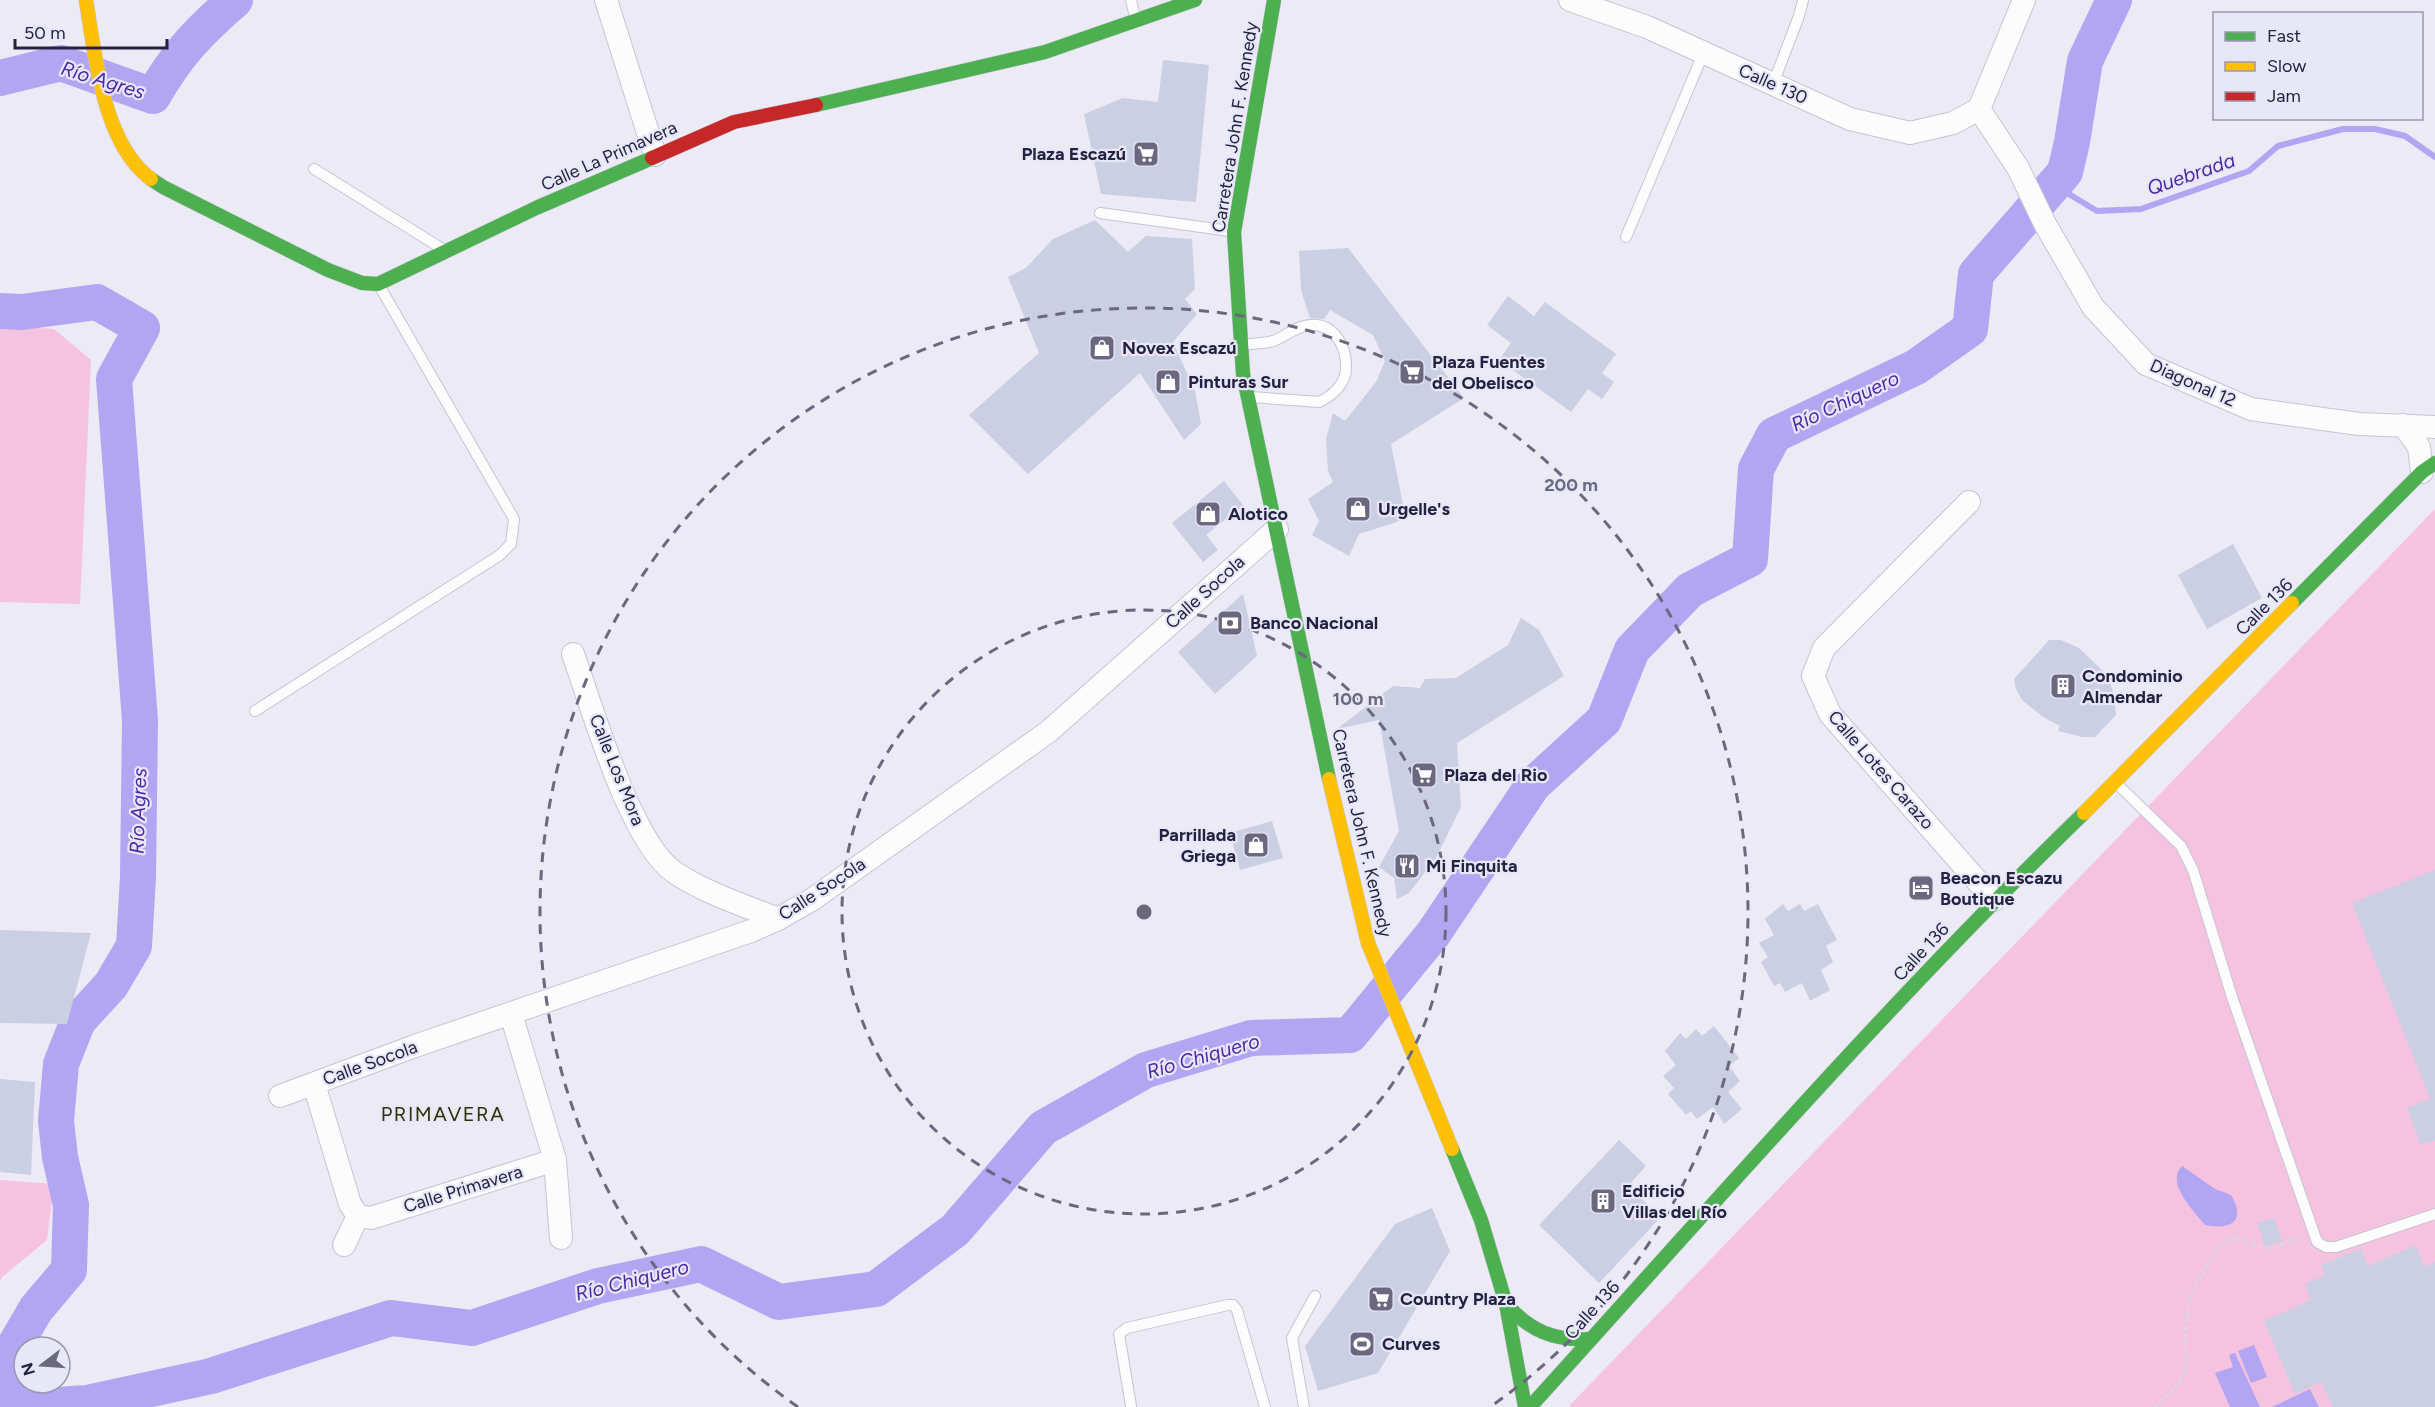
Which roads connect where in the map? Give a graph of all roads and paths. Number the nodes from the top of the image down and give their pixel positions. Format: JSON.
{"nodes":[{"id":1,"x":86,"y":0,"type":"edge"},
{"id":2,"x":606,"y":0,"type":"edge"},
{"id":3,"x":1131,"y":0,"type":"edge"},
{"id":4,"x":1195,"y":0,"type":"edge"},
{"id":5,"x":1274,"y":0,"type":"edge"},
{"id":6,"x":1570,"y":0,"type":"edge"},
{"id":7,"x":1803,"y":0,"type":"edge"},
{"id":8,"x":2024,"y":0,"type":"edge"},
{"id":9,"x":1136,"y":21,"type":"junction"},
{"id":10,"x":1703,"y":54,"type":"junction"},
{"id":11,"x":1773,"y":84,"type":"junction"},
{"id":12,"x":1979,"y":109,"type":"junction"},
{"id":13,"x":655,"y":154,"type":"junction"},
{"id":14,"x":314,"y":170,"type":"dead end"},
{"id":15,"x":1100,"y":213,"type":"dead end"},
{"id":16,"x":1234,"y":232,"type":"junction"},
{"id":17,"x":1626,"y":237,"type":"dead end"},
{"id":18,"x":446,"y":251,"type":"junction"},
{"id":19,"x":378,"y":284,"type":"junction"},
{"id":20,"x":1241,"y":345,"type":"junction"},
{"id":21,"x":1248,"y":397,"type":"junction"},
{"id":22,"x":2403,"y":425,"type":"junction"},
{"id":23,"x":2435,"y":427,"type":"edge"},
{"id":24,"x":2428,"y":468,"type":"edge"},
{"id":25,"x":1969,"y":502,"type":"dead end"},
{"id":26,"x":1276,"y":529,"type":"junction"},
{"id":27,"x":573,"y":654,"type":"dead end"},
{"id":28,"x":255,"y":711,"type":"dead end"},
{"id":29,"x":2116,"y":782,"type":"junction"},
{"id":30,"x":1994,"y":900,"type":"junction"},
{"id":31,"x":778,"y":919,"type":"junction"},
{"id":32,"x":511,"y":1014,"type":"junction"},
{"id":33,"x":314,"y":1084,"type":"junction"},
{"id":34,"x":280,"y":1096,"type":"dead end"},
{"id":35,"x":555,"y":1160,"type":"junction"},
{"id":36,"x":2435,"y":1214,"type":"edge"},
{"id":37,"x":358,"y":1216,"type":"junction"},
{"id":38,"x":2313,"y":1230,"type":"junction"},
{"id":39,"x":561,"y":1238,"type":"dead end"},
{"id":40,"x":344,"y":1245,"type":"dead end"},
{"id":41,"x":1315,"y":1296,"type":"dead end"},
{"id":42,"x":1506,"y":1304,"type":"junction"},
{"id":43,"x":1590,"y":1339,"type":"junction"},
{"id":44,"x":1131,"y":1406,"type":"edge"},
{"id":45,"x":1265,"y":1407,"type":"edge"},
{"id":46,"x":1304,"y":1407,"type":"edge"},
{"id":47,"x":1528,"y":1407,"type":"edge"},
{"id":48,"x":2154,"y":1407,"type":"edge"}],
"edges":[{"from":1,"to":19,"type":"street"},
{"from":2,"to":13,"type":"street"},
{"from":3,"to":9,"type":"lane"},
{"from":4,"to":9,"type":"street","name":"Calle La Primavera"},
{"from":5,"to":16,"type":"street","name":"Carretera John F. Kennedy"},
{"from":6,"to":10,"type":"street","name":"Calle 130"},
{"from":7,"to":11,"type":"lane"},
{"from":8,"to":12,"type":"street"},
{"from":9,"to":13,"type":"street","name":"Calle La Primavera"},
{"from":10,"to":11,"type":"street","name":"Calle 130"},
{"from":10,"to":17,"type":"lane"},
{"from":11,"to":12,"type":"street","name":"Calle 130"},
{"from":12,"to":22,"type":"street","name":"Diagonal 12"},
{"from":13,"to":18,"type":"street","name":"Calle La Primavera"},
{"from":14,"to":18,"type":"lane"},
{"from":15,"to":16,"type":"lane"},
{"from":16,"to":20,"type":"street","name":"Carretera John F. Kennedy"},
{"from":18,"to":19,"type":"street","name":"Calle La Primavera"},
{"from":19,"to":28,"type":"lane"},
{"from":20,"to":21,"type":"street","name":"Carretera John F. Kennedy"},
{"from":20,"to":21,"type":"lane"},
{"from":21,"to":26,"type":"street","name":"Carretera John F. Kennedy"},
{"from":22,"to":23,"type":"street","name":"Diagonal 12"},
{"from":22,"to":24,"type":"street"},
{"from":24,"to":29,"type":"street","name":"Calle 136"},
{"from":25,"to":30,"type":"street","name":"Calle Lotes Carazo"},
{"from":26,"to":31,"type":"street","name":"Calle Socola"},
{"from":26,"to":42,"type":"street","name":"Carretera John F. Kennedy"},
{"from":27,"to":31,"type":"street","name":"Calle Los Mora"},
{"from":29,"to":30,"type":"street","name":"Calle 136"},
{"from":29,"to":38,"type":"lane"},
{"from":30,"to":43,"type":"street","name":"Calle 136"},
{"from":31,"to":32,"type":"street","name":"Calle Socola"},
{"from":32,"to":33,"type":"street","name":"Calle Socola"},
{"from":32,"to":35,"type":"street"},
{"from":33,"to":34,"type":"street","name":"Calle Socola"},
{"from":33,"to":37,"type":"street"},
{"from":35,"to":37,"type":"street","name":"Calle Primavera"},
{"from":35,"to":39,"type":"street"},
{"from":36,"to":38,"type":"lane"},
{"from":37,"to":40,"type":"street"},
{"from":38,"to":48,"type":"path"},
{"from":41,"to":46,"type":"lane"},
{"from":42,"to":43,"type":"street"},
{"from":42,"to":47,"type":"street","name":"Carretera John F. Kennedy"},
{"from":43,"to":47,"type":"street","name":"Calle 136"},
{"from":44,"to":45,"type":"lane"}]}
